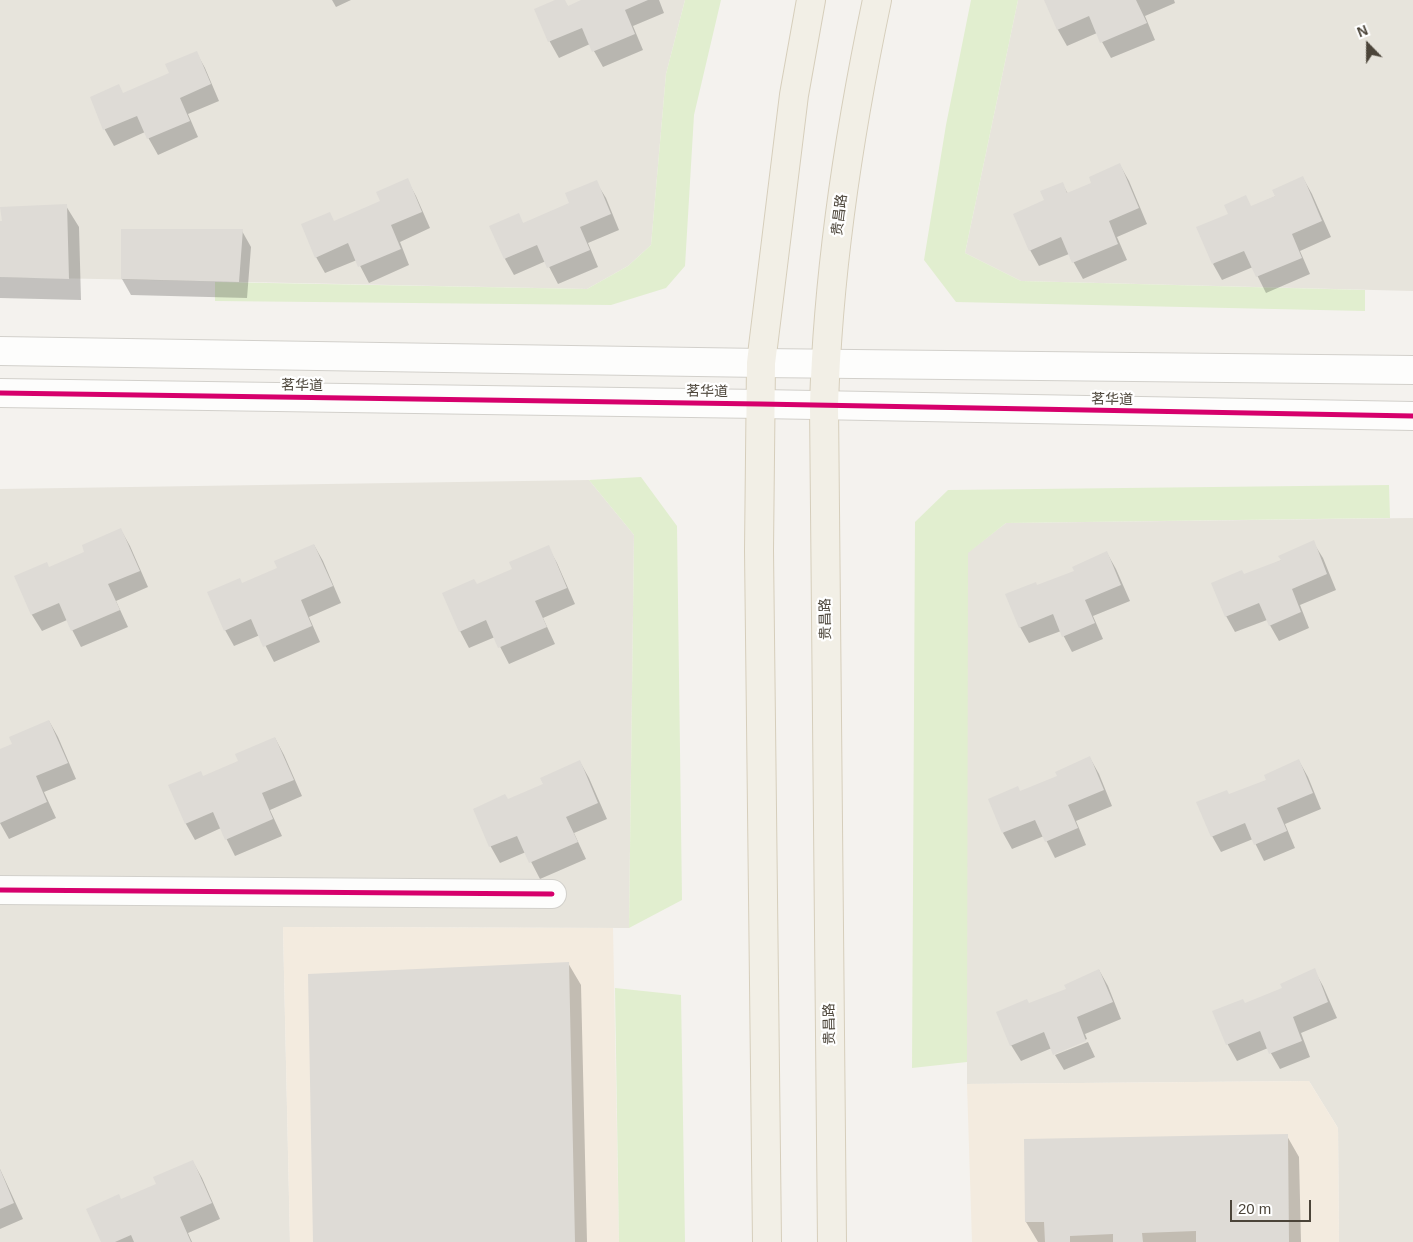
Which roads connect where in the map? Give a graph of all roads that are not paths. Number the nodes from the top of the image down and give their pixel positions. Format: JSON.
{"nodes":[{"id":1,"x":811,"y":0,"type":"edge"},
{"id":2,"x":877,"y":0,"type":"edge"},
{"id":3,"x":0,"y":351,"type":"edge"},
{"id":4,"x":761,"y":363,"type":"junction"},
{"id":5,"x":825,"y":363,"type":"junction"},
{"id":6,"x":1413,"y":370,"type":"edge"},
{"id":7,"x":0,"y":394,"type":"edge"},
{"id":8,"x":760,"y":404,"type":"junction"},
{"id":9,"x":824,"y":405,"type":"junction"},
{"id":10,"x":1413,"y":416,"type":"edge"},
{"id":11,"x":0,"y":890,"type":"edge"},
{"id":12,"x":552,"y":894,"type":"dead end"},
{"id":13,"x":767,"y":1242,"type":"edge"},
{"id":14,"x":832,"y":1242,"type":"edge"}],
"edges":[{"from":1,"to":4,"type":"main road"},
{"from":2,"to":5,"type":"main road","name":"贵昌路"},
{"from":3,"to":4,"type":"street"},
{"from":4,"to":5,"type":"street"},
{"from":4,"to":8,"type":"main road"},
{"from":5,"to":6,"type":"street"},
{"from":5,"to":9,"type":"main road","name":"贵昌路"},
{"from":7,"to":8,"type":"street","name":"茗华道"},
{"from":8,"to":9,"type":"street","name":"茗华道"},
{"from":8,"to":13,"type":"main road"},
{"from":9,"to":10,"type":"street","name":"茗华道"},
{"from":9,"to":14,"type":"main road","name":"贵昌路"},
{"from":11,"to":12,"type":"street"}]}
